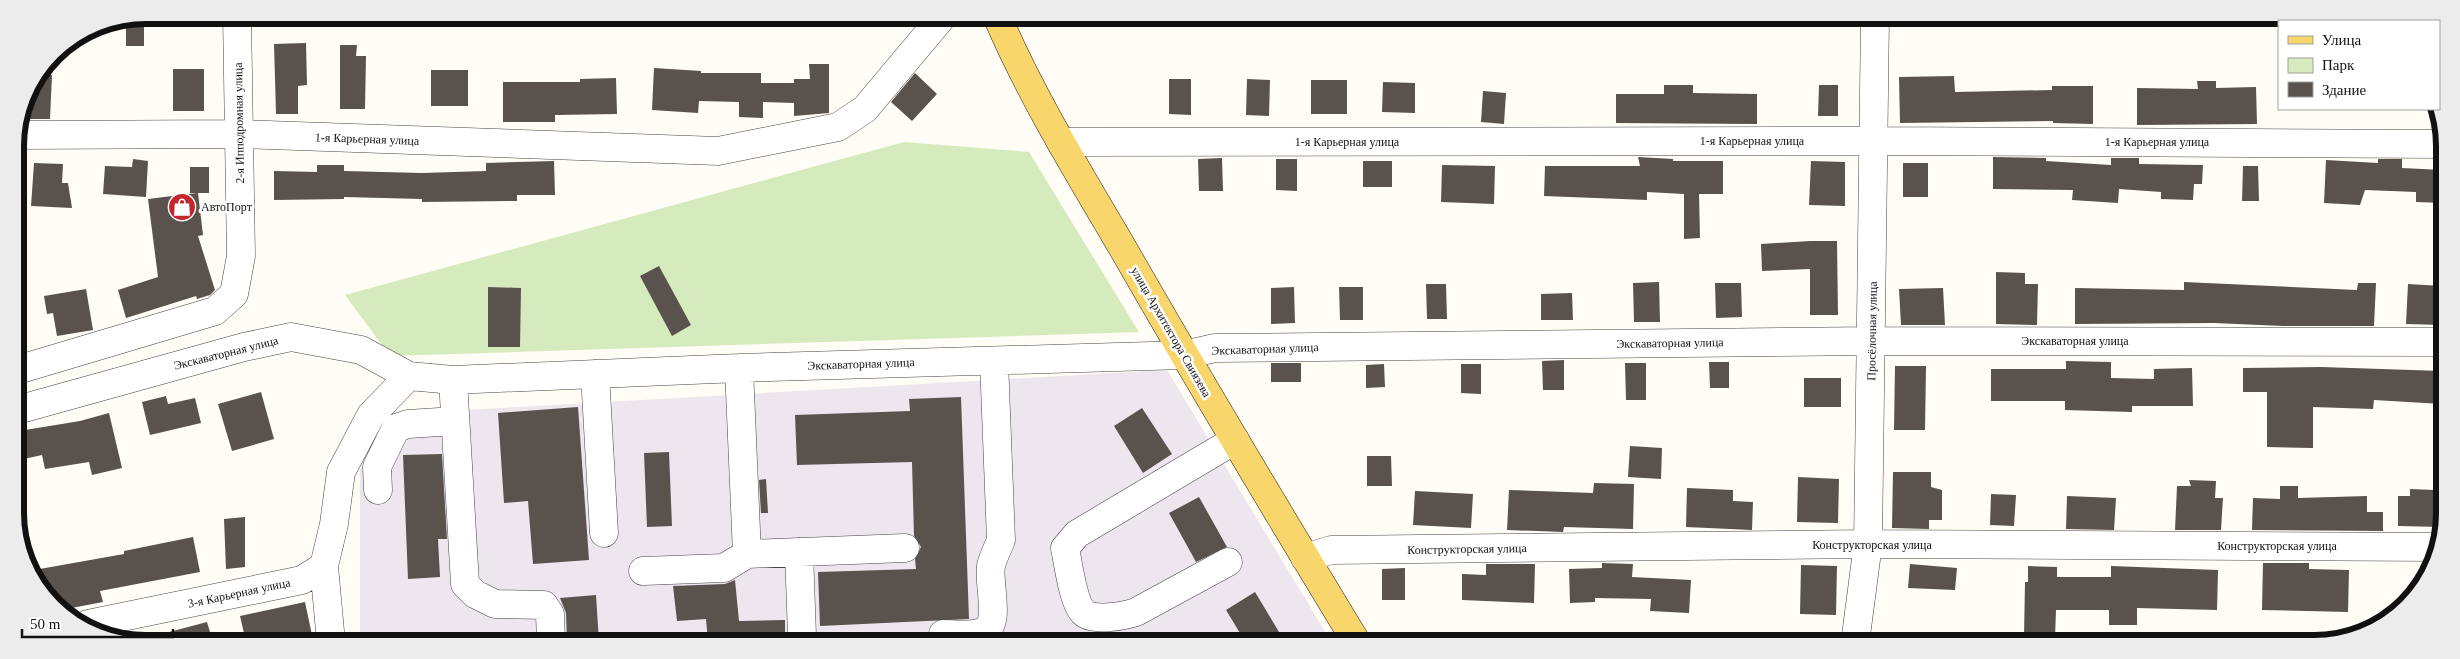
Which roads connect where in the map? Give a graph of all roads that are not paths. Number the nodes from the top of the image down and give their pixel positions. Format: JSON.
{"nodes":[{"id":1,"x":237,"y":24,"type":"edge"},
{"id":2,"x":937,"y":24,"type":"edge"},
{"id":3,"x":1001,"y":24,"type":"edge"},
{"id":4,"x":1875,"y":24,"type":"edge"},
{"id":5,"x":240,"y":134,"type":"junction"},
{"id":6,"x":24,"y":135,"type":"edge"},
{"id":7,"x":1875,"y":140,"type":"junction"},
{"id":8,"x":1062,"y":142,"type":"junction"},
{"id":9,"x":2436,"y":144,"type":"edge"},
{"id":10,"x":1872,"y":341,"type":"junction"},
{"id":11,"x":2436,"y":342,"type":"edge"},
{"id":12,"x":1184,"y":355,"type":"junction"},
{"id":13,"x":994,"y":361,"type":"junction"},
{"id":14,"x":24,"y":368,"type":"edge"},
{"id":15,"x":739,"y":368,"type":"junction"},
{"id":16,"x":596,"y":374,"type":"junction"},
{"id":17,"x":409,"y":376,"type":"junction"},
{"id":18,"x":453,"y":380,"type":"junction"},
{"id":19,"x":24,"y":408,"type":"edge"},
{"id":20,"x":455,"y":421,"type":"junction"},
{"id":21,"x":1235,"y":440,"type":"junction"},
{"id":22,"x":378,"y":490,"type":"dead end"},
{"id":23,"x":604,"y":534,"type":"dead end"},
{"id":24,"x":1868,"y":544,"type":"junction"},
{"id":25,"x":2431,"y":547,"type":"edge"},
{"id":26,"x":905,"y":548,"type":"dead end"},
{"id":27,"x":799,"y":552,"type":"junction"},
{"id":28,"x":747,"y":554,"type":"junction"},
{"id":29,"x":1306,"y":558,"type":"junction"},
{"id":30,"x":1228,"y":562,"type":"dead end"},
{"id":31,"x":324,"y":566,"type":"junction"},
{"id":32,"x":644,"y":571,"type":"dead end"},
{"id":33,"x":92,"y":623,"type":"edge"},
{"id":34,"x":943,"y":634,"type":"dead end"},
{"id":35,"x":330,"y":635,"type":"edge"},
{"id":36,"x":551,"y":635,"type":"edge"},
{"id":37,"x":802,"y":635,"type":"edge"},
{"id":38,"x":1352,"y":635,"type":"edge"},
{"id":39,"x":1856,"y":635,"type":"edge"}],
"edges":[{"from":1,"to":5,"type":"street","name":"2-я Ипподромная улица"},
{"from":2,"to":5,"type":"street","name":"1-я Карьерная улица"},
{"from":3,"to":8,"type":"main road","name":"улица Архитектора Свиязева"},
{"from":4,"to":7,"type":"street","name":"Просёлочная улица"},
{"from":5,"to":6,"type":"street","name":"1-я Карьерная улица"},
{"from":5,"to":14,"type":"street","name":"2-я Ипподромная улица"},
{"from":7,"to":8,"type":"street","name":"1-я Карьерная улица"},
{"from":7,"to":9,"type":"street","name":"1-я Карьерная улица"},
{"from":7,"to":10,"type":"street","name":"Просёлочная улица"},
{"from":8,"to":12,"type":"main road","name":"улица Архитектора Свиязева"},
{"from":10,"to":11,"type":"street","name":"Экскаваторная улица"},
{"from":10,"to":12,"type":"street","name":"Экскаваторная улица"},
{"from":10,"to":24,"type":"street","name":"Просёлочная улица"},
{"from":12,"to":13,"type":"street","name":"Экскаваторная улица"},
{"from":12,"to":21,"type":"main road","name":"улица Архитектора Свиязева"},
{"from":13,"to":15,"type":"street","name":"Экскаваторная улица"},
{"from":13,"to":34,"type":"street"},
{"from":15,"to":16,"type":"street","name":"Экскаваторная улица"},
{"from":15,"to":28,"type":"street"},
{"from":16,"to":18,"type":"street","name":"Экскаваторная улица"},
{"from":16,"to":23,"type":"street"},
{"from":17,"to":18,"type":"street","name":"Экскаваторная улица"},
{"from":17,"to":19,"type":"street","name":"Экскаваторная улица"},
{"from":17,"to":31,"type":"street"},
{"from":18,"to":20,"type":"street"},
{"from":20,"to":22,"type":"street"},
{"from":20,"to":36,"type":"street"},
{"from":21,"to":29,"type":"main road","name":"улица Архитектора Свиязева"},
{"from":21,"to":30,"type":"street"},
{"from":24,"to":25,"type":"street","name":"Конструкторская улица"},
{"from":24,"to":29,"type":"street","name":"Конструкторская улица"},
{"from":24,"to":39,"type":"street","name":"Просёлочная улица"},
{"from":26,"to":27,"type":"street"},
{"from":27,"to":28,"type":"street"},
{"from":27,"to":37,"type":"street"},
{"from":28,"to":32,"type":"street"},
{"from":29,"to":38,"type":"main road","name":"улица Архитектора Свиязева"},
{"from":31,"to":33,"type":"street","name":"3-я Карьерная улица"},
{"from":31,"to":35,"type":"street"}]}
